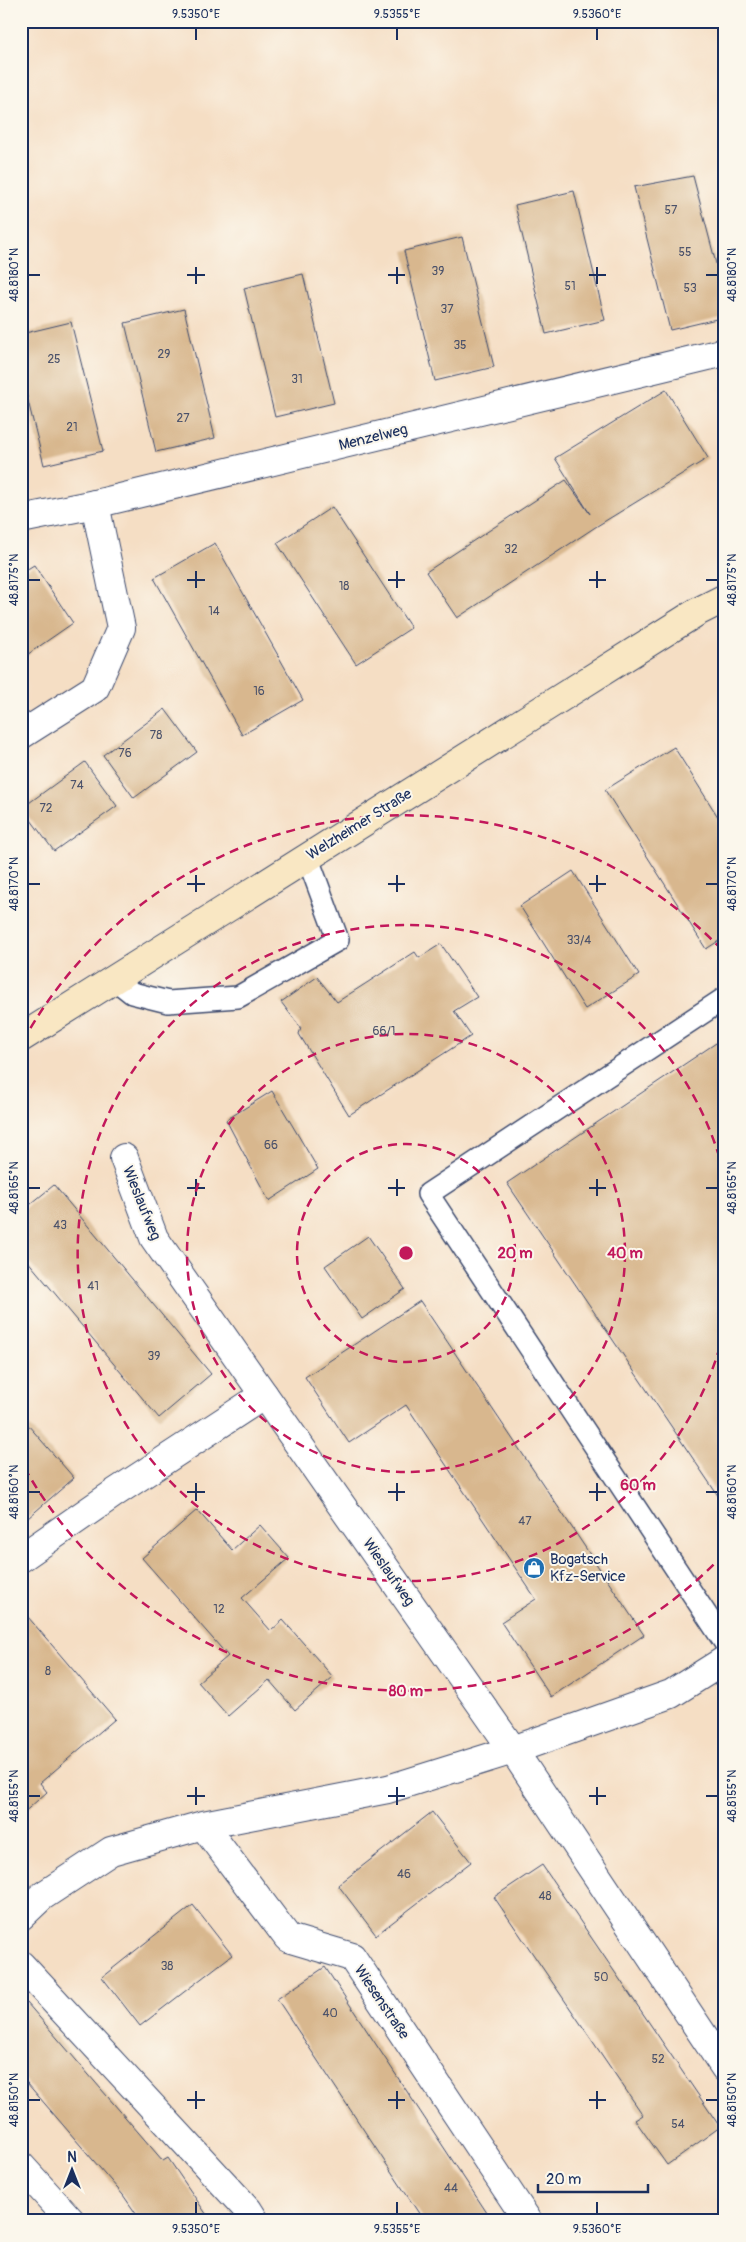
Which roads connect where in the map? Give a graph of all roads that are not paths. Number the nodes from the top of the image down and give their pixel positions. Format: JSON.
{"nodes":[{"id":1,"x":725,"y":352,"type":"edge"},
{"id":2,"x":95,"y":504,"type":"junction"},
{"id":3,"x":21,"y":519,"type":"edge"},
{"id":4,"x":725,"y":590,"type":"edge"},
{"id":5,"x":725,"y":598,"type":"edge"},
{"id":6,"x":697,"y":612,"type":"junction"},
{"id":7,"x":21,"y":735,"type":"edge"},
{"id":8,"x":307,"y":856,"type":"junction"},
{"id":9,"x":113,"y":978,"type":"junction"},
{"id":10,"x":725,"y":998,"type":"edge"},
{"id":11,"x":21,"y":1038,"type":"edge"},
{"id":12,"x":124,"y":1158,"type":"dead end"},
{"id":13,"x":264,"y":1394,"type":"junction"},
{"id":14,"x":21,"y":1558,"type":"edge"},
{"id":15,"x":725,"y":1643,"type":"edge"},
{"id":16,"x":725,"y":1660,"type":"edge"},
{"id":17,"x":513,"y":1750,"type":"junction"},
{"id":18,"x":203,"y":1824,"type":"junction"},
{"id":19,"x":21,"y":1916,"type":"edge"},
{"id":20,"x":21,"y":1964,"type":"edge"},
{"id":21,"x":725,"y":2068,"type":"edge"},
{"id":22,"x":21,"y":2166,"type":"edge"},
{"id":23,"x":71,"y":2221,"type":"edge"},
{"id":24,"x":255,"y":2221,"type":"edge"},
{"id":25,"x":528,"y":2221,"type":"edge"}],
"edges":[{"from":1,"to":2,"type":"street","name":"Menzelweg"},
{"from":2,"to":3,"type":"street","name":"Menzelweg"},
{"from":2,"to":7,"type":"street"},
{"from":4,"to":6,"type":"main road","name":"Welzheimer Straße"},
{"from":5,"to":6,"type":"main road","name":"Welzheimer Straße"},
{"from":6,"to":8,"type":"main road","name":"Welzheimer Straße"},
{"from":8,"to":9,"type":"main road","name":"Welzheimer Straße"},
{"from":8,"to":9,"type":"lane"},
{"from":9,"to":11,"type":"main road","name":"Welzheimer Straße"},
{"from":10,"to":15,"type":"lane"},
{"from":12,"to":13,"type":"street","name":"Wieslaufweg"},
{"from":13,"to":14,"type":"street"},
{"from":13,"to":17,"type":"street","name":"Wieslaufweg"},
{"from":16,"to":17,"type":"street"},
{"from":17,"to":18,"type":"street"},
{"from":17,"to":21,"type":"street"},
{"from":18,"to":19,"type":"street"},
{"from":18,"to":25,"type":"street","name":"Wiesenstraße"},
{"from":20,"to":24,"type":"street"},
{"from":22,"to":23,"type":"street"}]}
